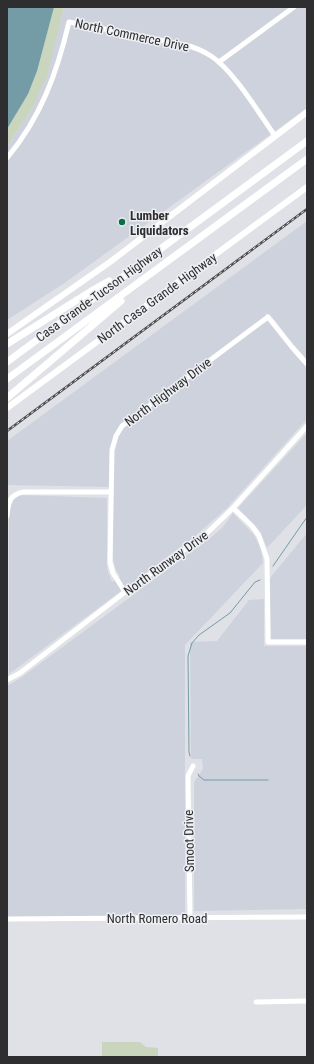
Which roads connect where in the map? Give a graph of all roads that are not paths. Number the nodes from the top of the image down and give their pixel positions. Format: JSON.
{"nodes":[{"id":1,"x":294,"y":7,"type":"edge"},
{"id":2,"x":219,"y":62,"type":"junction"},
{"id":3,"x":307,"y":112,"type":"edge"},
{"id":4,"x":275,"y":136,"type":"junction"},
{"id":5,"x":307,"y":141,"type":"edge"},
{"id":6,"x":7,"y":158,"type":"edge"},
{"id":7,"x":307,"y":159,"type":"edge"},
{"id":8,"x":307,"y":187,"type":"edge"},
{"id":9,"x":145,"y":259,"type":"junction"},
{"id":10,"x":158,"y":269,"type":"junction"},
{"id":11,"x":7,"y":334,"type":"edge"},
{"id":12,"x":7,"y":344,"type":"edge"},
{"id":13,"x":7,"y":362,"type":"edge"},
{"id":14,"x":307,"y":364,"type":"edge"},
{"id":15,"x":7,"y":379,"type":"edge"},
{"id":16,"x":7,"y":398,"type":"edge"},
{"id":17,"x":7,"y":408,"type":"edge"},
{"id":18,"x":307,"y":426,"type":"edge"},
{"id":19,"x":111,"y":492,"type":"junction"},
{"id":20,"x":233,"y":508,"type":"junction"},
{"id":21,"x":7,"y":516,"type":"edge"},
{"id":22,"x":125,"y":592,"type":"junction"},
{"id":23,"x":307,"y":642,"type":"edge"},
{"id":24,"x":7,"y":680,"type":"edge"},
{"id":25,"x":193,"y":766,"type":"dead end"},
{"id":26,"x":307,"y":917,"type":"edge"},
{"id":27,"x":190,"y":918,"type":"junction"},
{"id":28,"x":7,"y":919,"type":"edge"},
{"id":29,"x":307,"y":1001,"type":"edge"},
{"id":30,"x":256,"y":1002,"type":"dead end"}],
"edges":[{"from":1,"to":2,"type":"street"},
{"from":2,"to":4,"type":"street","name":"North Commerce Drive"},
{"from":2,"to":6,"type":"street","name":"North Commerce Drive"},
{"from":3,"to":4,"type":"main road"},
{"from":4,"to":11,"type":"main road"},
{"from":5,"to":9,"type":"highway","name":"Casa Grande-Tucson Highway"},
{"from":7,"to":10,"type":"highway","name":"Casa Grande-Tucson Highway"},
{"from":8,"to":17,"type":"main road","name":"North Casa Grande Highway"},
{"from":9,"to":12,"type":"highway"},
{"from":9,"to":13,"type":"highway","name":"Casa Grande-Tucson Highway"},
{"from":10,"to":15,"type":"highway","name":"Casa Grande-Tucson Highway"},
{"from":10,"to":16,"type":"highway"},
{"from":14,"to":19,"type":"street","name":"North Highway Drive"},
{"from":18,"to":20,"type":"street","name":"North Runway Drive"},
{"from":19,"to":21,"type":"street"},
{"from":19,"to":22,"type":"street","name":"North Highway Drive"},
{"from":20,"to":22,"type":"street","name":"North Runway Drive"},
{"from":20,"to":23,"type":"street"},
{"from":22,"to":24,"type":"street","name":"North Runway Drive"},
{"from":25,"to":27,"type":"street","name":"Smoot Drive"},
{"from":26,"to":27,"type":"street","name":"North Romero Road"},
{"from":27,"to":28,"type":"street","name":"North Romero Road"},
{"from":29,"to":30,"type":"street"}]}
